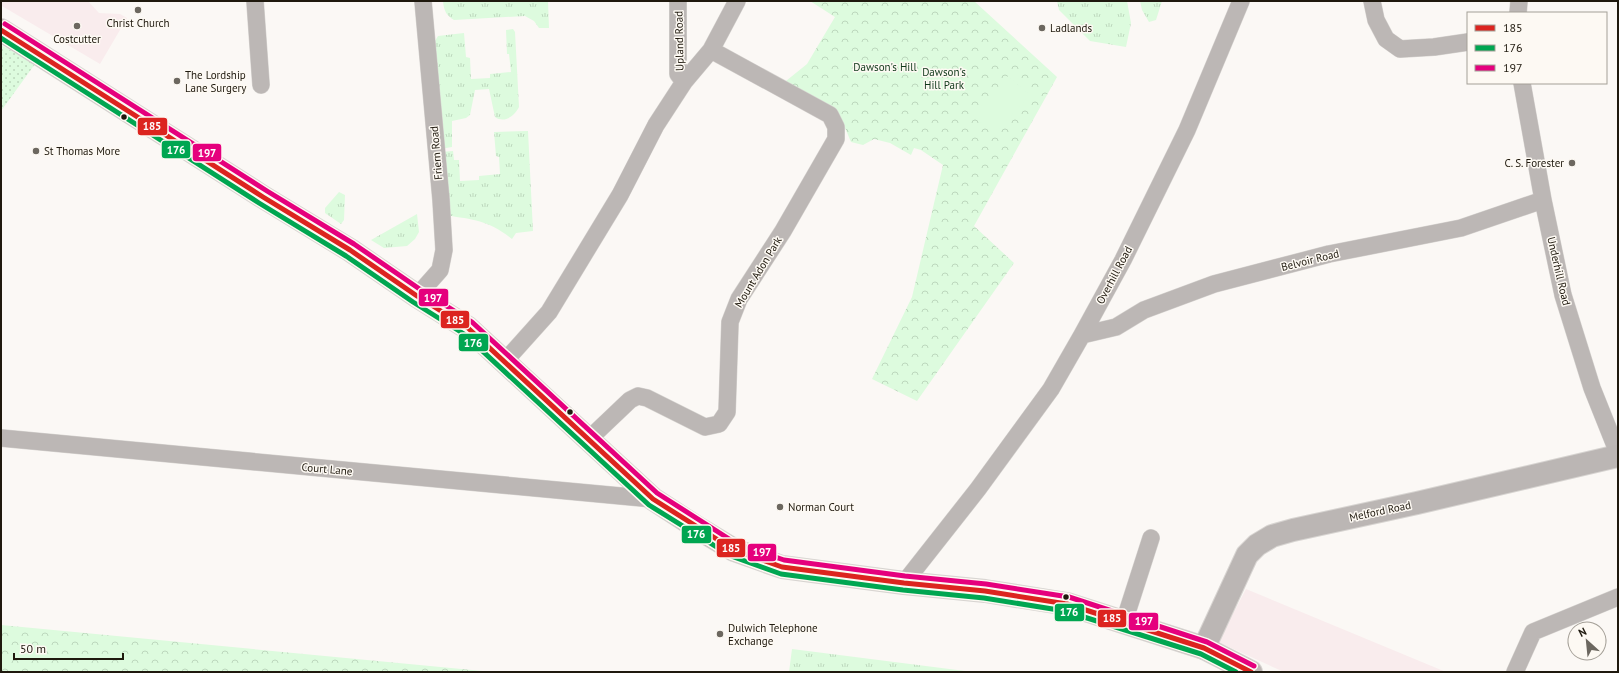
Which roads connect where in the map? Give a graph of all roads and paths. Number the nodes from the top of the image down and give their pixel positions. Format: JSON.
{"nodes":[{"id":1,"x":255,"y":1,"type":"edge"},
{"id":2,"x":423,"y":1,"type":"edge"},
{"id":3,"x":678,"y":1,"type":"edge"},
{"id":4,"x":737,"y":1,"type":"edge"},
{"id":5,"x":1241,"y":1,"type":"edge"},
{"id":6,"x":1372,"y":1,"type":"edge"},
{"id":7,"x":1519,"y":1,"type":"edge"},
{"id":8,"x":1518,"y":12,"type":"edge"},
{"id":9,"x":1,"y":30,"type":"edge"},
{"id":10,"x":1467,"y":42,"type":"edge"},
{"id":11,"x":711,"y":50,"type":"junction"},
{"id":12,"x":684,"y":82,"type":"junction"},
{"id":13,"x":1522,"y":84,"type":"edge"},
{"id":14,"x":261,"y":85,"type":"dead end"},
{"id":15,"x":1543,"y":200,"type":"junction"},
{"id":16,"x":417,"y":296,"type":"junction"},
{"id":17,"x":1082,"y":335,"type":"junction"},
{"id":18,"x":505,"y":361,"type":"junction"},
{"id":19,"x":1,"y":438,"type":"edge"},
{"id":20,"x":589,"y":439,"type":"junction"},
{"id":21,"x":1618,"y":454,"type":"edge"},
{"id":22,"x":654,"y":499,"type":"junction"},
{"id":23,"x":1150,"y":538,"type":"dead end"},
{"id":24,"x":904,"y":583,"type":"junction"},
{"id":25,"x":1618,"y":597,"type":"edge"},
{"id":26,"x":1124,"y":622,"type":"junction"},
{"id":27,"x":1204,"y":648,"type":"junction"},
{"id":28,"x":1252,"y":672,"type":"edge"},
{"id":29,"x":1515,"y":672,"type":"edge"}],
"edges":[{"from":1,"to":14,"type":"street"},
{"from":2,"to":16,"type":"street","name":"Friern Road"},
{"from":3,"to":12,"type":"street","name":"Upland Road"},
{"from":4,"to":11,"type":"street"},
{"from":5,"to":17,"type":"street","name":"Overhill Road"},
{"from":6,"to":10,"type":"street"},
{"from":7,"to":8,"type":"street"},
{"from":9,"to":16,"type":"main road"},
{"from":11,"to":12,"type":"street"},
{"from":11,"to":20,"type":"street","name":"Mount Adon Park"},
{"from":12,"to":18,"type":"street","name":"Upland Road"},
{"from":13,"to":15,"type":"street","name":"Underhill Road"},
{"from":15,"to":17,"type":"street","name":"Belvoir Road"},
{"from":15,"to":21,"type":"street","name":"Underhill Road"},
{"from":16,"to":18,"type":"main road"},
{"from":17,"to":24,"type":"street","name":"Overhill Road"},
{"from":18,"to":20,"type":"main road"},
{"from":19,"to":22,"type":"street","name":"Court Lane"},
{"from":20,"to":22,"type":"main road"},
{"from":21,"to":27,"type":"street","name":"Melford Road"},
{"from":22,"to":24,"type":"main road"},
{"from":23,"to":26,"type":"street"},
{"from":24,"to":26,"type":"main road"},
{"from":25,"to":29,"type":"street"},
{"from":26,"to":27,"type":"main road"},
{"from":27,"to":28,"type":"main road"}]}
